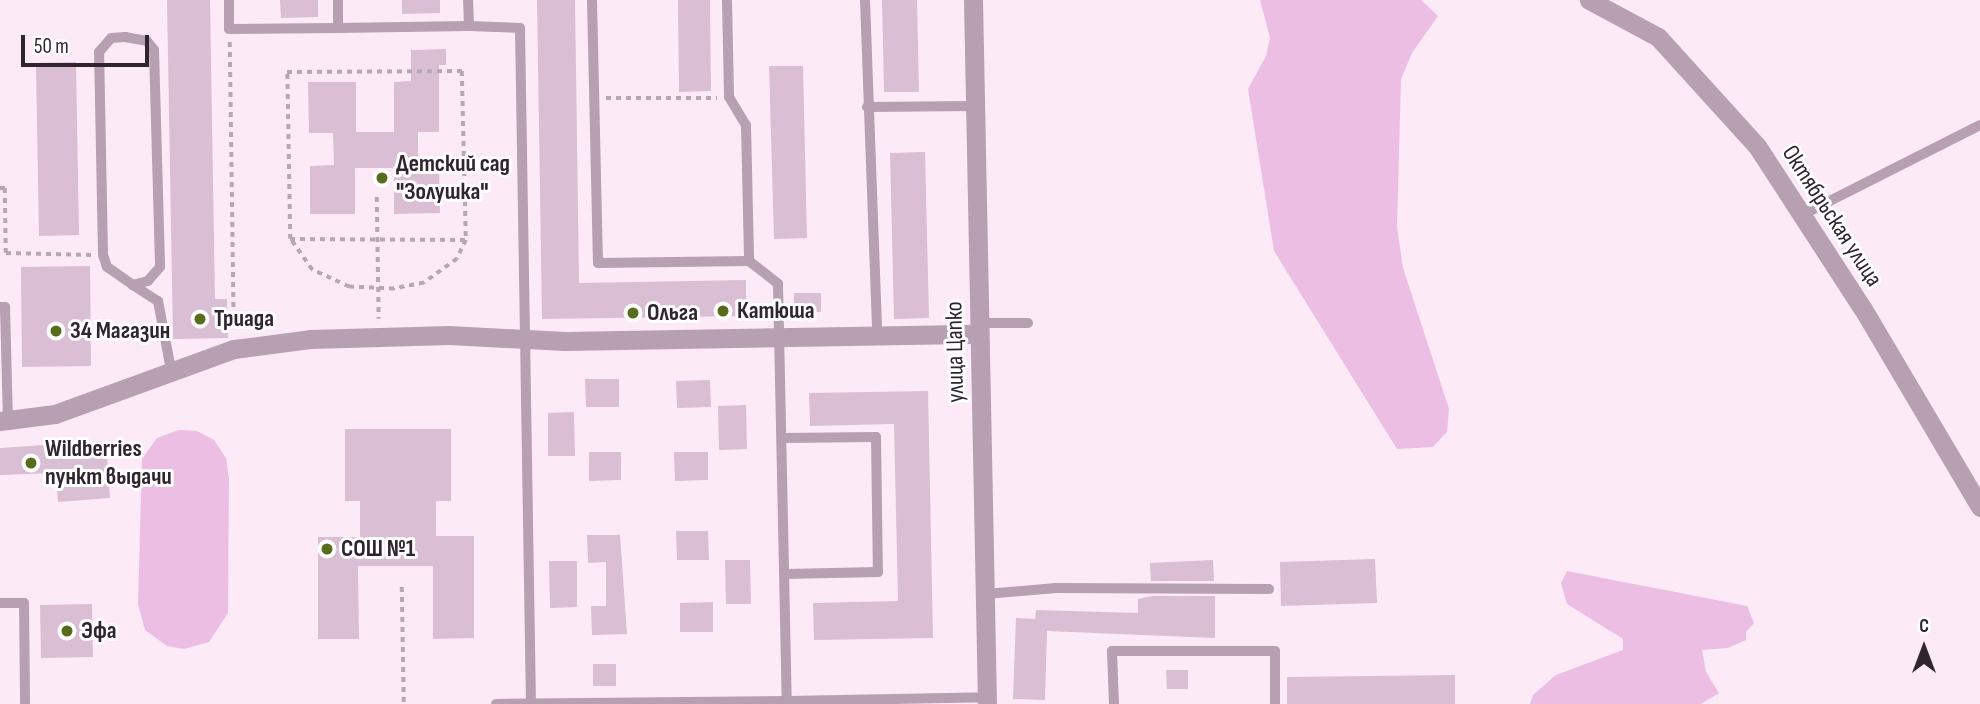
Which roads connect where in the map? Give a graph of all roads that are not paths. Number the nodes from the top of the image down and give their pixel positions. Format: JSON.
{"nodes":[{"id":1,"x":229,"y":0,"type":"edge"},
{"id":2,"x":338,"y":0,"type":"edge"},
{"id":3,"x":468,"y":0,"type":"edge"},
{"id":4,"x":592,"y":0,"type":"edge"},
{"id":5,"x":727,"y":0,"type":"edge"},
{"id":6,"x":865,"y":0,"type":"edge"},
{"id":7,"x":973,"y":0,"type":"edge"},
{"id":8,"x":1589,"y":0,"type":"edge"},
{"id":9,"x":469,"y":26,"type":"junction"},
{"id":10,"x":338,"y":27,"type":"junction"},
{"id":11,"x":975,"y":106,"type":"junction"},
{"id":12,"x":867,"y":107,"type":"junction"},
{"id":13,"x":1980,"y":125,"type":"edge"},
{"id":14,"x":1802,"y":215,"type":"junction"},
{"id":15,"x":749,"y":261,"type":"junction"},
{"id":16,"x":132,"y":285,"type":"junction"},
{"id":17,"x":0,"y":307,"type":"edge"},
{"id":18,"x":1028,"y":323,"type":"dead end"},
{"id":19,"x":979,"y":328,"type":"junction"},
{"id":20,"x":780,"y":334,"type":"junction"},
{"id":21,"x":877,"y":335,"type":"junction"},
{"id":22,"x":526,"y":338,"type":"junction"},
{"id":23,"x":171,"y":370,"type":"junction"},
{"id":24,"x":4,"y":421,"type":"edge"},
{"id":25,"x":782,"y":438,"type":"junction"},
{"id":26,"x":1980,"y":508,"type":"edge"},
{"id":27,"x":785,"y":574,"type":"junction"},
{"id":28,"x":1269,"y":589,"type":"dead end"},
{"id":29,"x":985,"y":594,"type":"junction"},
{"id":30,"x":0,"y":603,"type":"edge"},
{"id":31,"x":788,"y":701,"type":"junction"},
{"id":32,"x":987,"y":701,"type":"edge"},
{"id":33,"x":889,"y":702,"type":"edge"},
{"id":34,"x":25,"y":704,"type":"edge"},
{"id":35,"x":496,"y":704,"type":"edge"},
{"id":36,"x":531,"y":704,"type":"edge"},
{"id":37,"x":1114,"y":704,"type":"edge"},
{"id":38,"x":1275,"y":704,"type":"edge"}],
"edges":[{"from":1,"to":10,"type":"lane"},
{"from":2,"to":10,"type":"lane"},
{"from":3,"to":9,"type":"lane"},
{"from":4,"to":15,"type":"lane"},
{"from":5,"to":15,"type":"lane"},
{"from":6,"to":12,"type":"lane"},
{"from":7,"to":11,"type":"street","name":"улица Цапко"},
{"from":8,"to":14,"type":"street","name":"Октябрьская улица"},
{"from":9,"to":10,"type":"lane"},
{"from":9,"to":22,"type":"lane"},
{"from":11,"to":12,"type":"lane"},
{"from":11,"to":19,"type":"street","name":"улица Цапко"},
{"from":12,"to":21,"type":"lane"},
{"from":13,"to":14,"type":"lane"},
{"from":14,"to":26,"type":"street","name":"Октябрьская улица"},
{"from":15,"to":20,"type":"lane"},
{"from":16,"to":16,"type":"lane"},
{"from":16,"to":23,"type":"lane"},
{"from":17,"to":24,"type":"lane"},
{"from":18,"to":19,"type":"lane"},
{"from":19,"to":21,"type":"street"},
{"from":19,"to":29,"type":"street","name":"улица Цапко"},
{"from":20,"to":21,"type":"street"},
{"from":20,"to":22,"type":"street"},
{"from":20,"to":25,"type":"lane"},
{"from":22,"to":23,"type":"street"},
{"from":22,"to":36,"type":"lane"},
{"from":23,"to":24,"type":"street"},
{"from":25,"to":27,"type":"lane"},
{"from":25,"to":27,"type":"lane"},
{"from":27,"to":31,"type":"lane"},
{"from":28,"to":29,"type":"lane"},
{"from":29,"to":32,"type":"street","name":"улица Цапко"},
{"from":30,"to":34,"type":"lane"},
{"from":31,"to":33,"type":"lane"},
{"from":31,"to":36,"type":"lane"},
{"from":32,"to":33,"type":"lane"},
{"from":35,"to":36,"type":"lane"},
{"from":37,"to":38,"type":"lane"}]}
